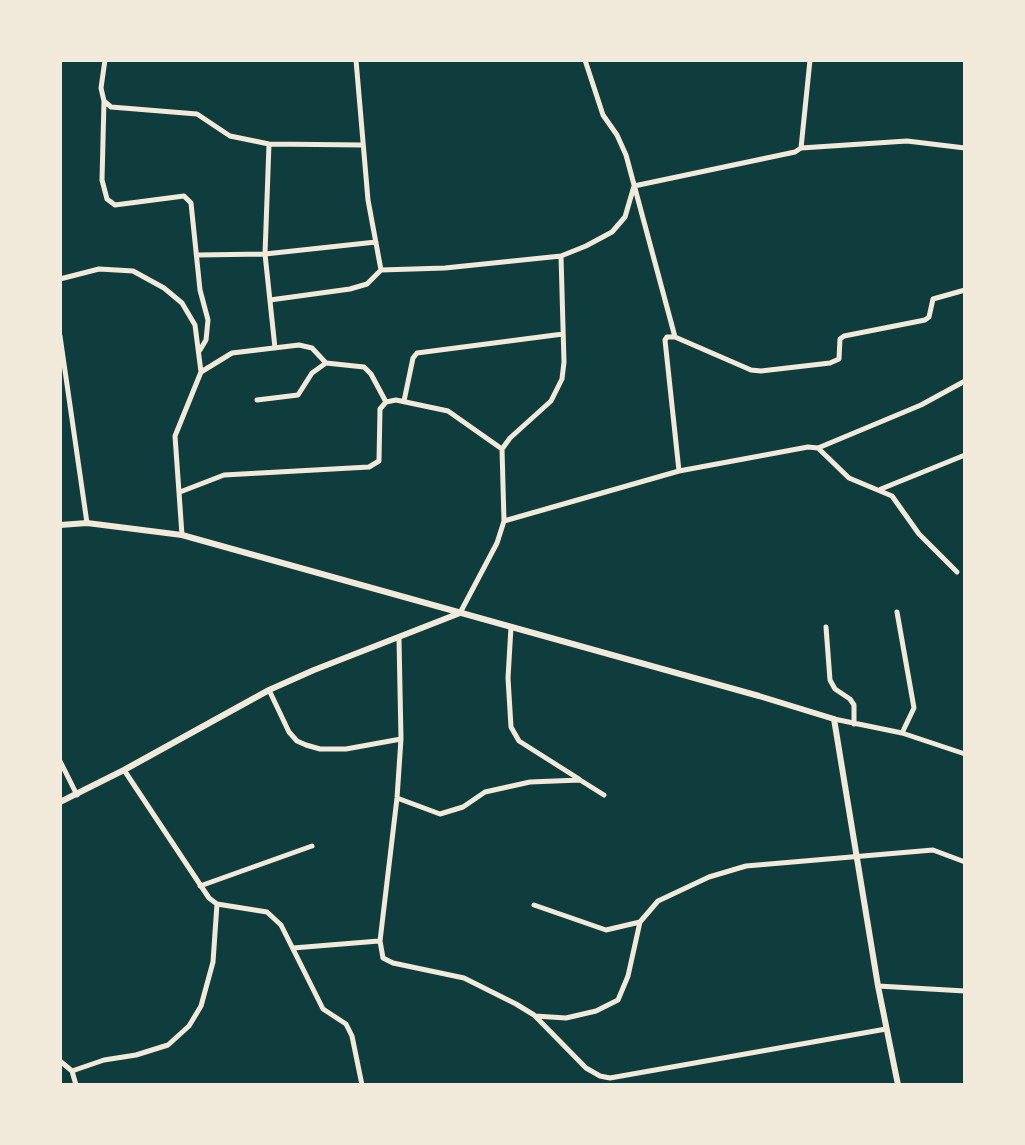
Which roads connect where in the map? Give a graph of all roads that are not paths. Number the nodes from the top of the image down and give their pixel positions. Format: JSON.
{"nodes":[{"id":1,"x":105,"y":60,"type":"edge"},
{"id":2,"x":356,"y":60,"type":"edge"},
{"id":3,"x":585,"y":60,"type":"edge"},
{"id":4,"x":810,"y":60,"type":"edge"},
{"id":5,"x":104,"y":101,"type":"junction"},
{"id":6,"x":269,"y":144,"type":"junction"},
{"id":7,"x":363,"y":145,"type":"junction"},
{"id":8,"x":801,"y":148,"type":"junction"},
{"id":9,"x":965,"y":148,"type":"edge"},
{"id":10,"x":634,"y":186,"type":"junction"},
{"id":11,"x":376,"y":242,"type":"junction"},
{"id":12,"x":265,"y":254,"type":"junction"},
{"id":13,"x":198,"y":255,"type":"junction"},
{"id":14,"x":561,"y":256,"type":"junction"},
{"id":15,"x":381,"y":270,"type":"junction"},
{"id":16,"x":60,"y":279,"type":"edge"},
{"id":17,"x":965,"y":290,"type":"edge"},
{"id":18,"x":270,"y":300,"type":"junction"},
{"id":19,"x":563,"y":334,"type":"junction"},
{"id":20,"x":60,"y":336,"type":"edge"},
{"id":21,"x":675,"y":337,"type":"junction"},
{"id":22,"x":275,"y":348,"type":"junction"},
{"id":23,"x":200,"y":351,"type":"junction"},
{"id":24,"x":326,"y":363,"type":"junction"},
{"id":25,"x":201,"y":372,"type":"junction"},
{"id":26,"x":965,"y":381,"type":"edge"},
{"id":27,"x":257,"y":400,"type":"dead end"},
{"id":28,"x":404,"y":401,"type":"junction"},
{"id":29,"x":386,"y":402,"type":"junction"},
{"id":30,"x":818,"y":448,"type":"junction"},
{"id":31,"x":502,"y":449,"type":"junction"},
{"id":32,"x":965,"y":455,"type":"edge"},
{"id":33,"x":679,"y":471,"type":"junction"},
{"id":34,"x":880,"y":490,"type":"junction"},
{"id":35,"x":180,"y":492,"type":"junction"},
{"id":36,"x":504,"y":521,"type":"junction"},
{"id":37,"x":87,"y":523,"type":"junction"},
{"id":38,"x":60,"y":525,"type":"edge"},
{"id":39,"x":182,"y":535,"type":"junction"},
{"id":40,"x":957,"y":572,"type":"dead end"},
{"id":41,"x":897,"y":612,"type":"dead end"},
{"id":42,"x":460,"y":613,"type":"junction"},
{"id":43,"x":511,"y":627,"type":"junction"},
{"id":44,"x":826,"y":627,"type":"dead end"},
{"id":45,"x":399,"y":639,"type":"junction"},
{"id":46,"x":269,"y":690,"type":"junction"},
{"id":47,"x":834,"y":719,"type":"junction"},
{"id":48,"x":854,"y":724,"type":"junction"},
{"id":49,"x":902,"y":733,"type":"junction"},
{"id":50,"x":401,"y":739,"type":"junction"},
{"id":51,"x":965,"y":754,"type":"edge"},
{"id":52,"x":60,"y":761,"type":"edge"},
{"id":53,"x":124,"y":770,"type":"junction"},
{"id":54,"x":580,"y":780,"type":"junction"},
{"id":55,"x":77,"y":795,"type":"junction"},
{"id":56,"x":604,"y":795,"type":"dead end"},
{"id":57,"x":397,"y":798,"type":"junction"},
{"id":58,"x":60,"y":802,"type":"edge"},
{"id":59,"x":312,"y":846,"type":"dead end"},
{"id":60,"x":856,"y":856,"type":"junction"},
{"id":61,"x":965,"y":862,"type":"edge"},
{"id":62,"x":200,"y":886,"type":"junction"},
{"id":63,"x":217,"y":904,"type":"junction"},
{"id":64,"x":534,"y":905,"type":"dead end"},
{"id":65,"x":640,"y":922,"type":"junction"},
{"id":66,"x":380,"y":941,"type":"junction"},
{"id":67,"x":293,"y":948,"type":"junction"},
{"id":68,"x":878,"y":986,"type":"junction"},
{"id":69,"x":965,"y":991,"type":"edge"},
{"id":70,"x":534,"y":1015,"type":"junction"},
{"id":71,"x":886,"y":1029,"type":"junction"},
{"id":72,"x":60,"y":1061,"type":"edge"},
{"id":73,"x":72,"y":1071,"type":"junction"},
{"id":74,"x":600,"y":1076,"type":"junction"},
{"id":75,"x":76,"y":1085,"type":"edge"},
{"id":76,"x":362,"y":1085,"type":"edge"},
{"id":77,"x":595,"y":1085,"type":"edge"},
{"id":78,"x":898,"y":1085,"type":"edge"}],
"edges":[{"from":1,"to":5,"type":"street"},
{"from":2,"to":7,"type":"street"},
{"from":3,"to":10,"type":"street"},
{"from":4,"to":8,"type":"street"},
{"from":5,"to":6,"type":"street"},
{"from":5,"to":13,"type":"street"},
{"from":6,"to":7,"type":"street"},
{"from":6,"to":12,"type":"street"},
{"from":7,"to":11,"type":"street"},
{"from":8,"to":9,"type":"street"},
{"from":8,"to":10,"type":"street"},
{"from":10,"to":14,"type":"street"},
{"from":10,"to":21,"type":"street"},
{"from":11,"to":12,"type":"street"},
{"from":11,"to":15,"type":"street"},
{"from":12,"to":13,"type":"street"},
{"from":12,"to":18,"type":"street"},
{"from":13,"to":23,"type":"street"},
{"from":14,"to":15,"type":"street"},
{"from":14,"to":19,"type":"street"},
{"from":15,"to":18,"type":"street"},
{"from":16,"to":23,"type":"street"},
{"from":17,"to":21,"type":"street"},
{"from":18,"to":22,"type":"street"},
{"from":19,"to":28,"type":"street"},
{"from":19,"to":31,"type":"street"},
{"from":20,"to":37,"type":"street"},
{"from":21,"to":33,"type":"street"},
{"from":22,"to":24,"type":"street"},
{"from":22,"to":25,"type":"street"},
{"from":23,"to":25,"type":"street"},
{"from":24,"to":27,"type":"street"},
{"from":24,"to":29,"type":"street"},
{"from":25,"to":35,"type":"street"},
{"from":26,"to":30,"type":"street"},
{"from":28,"to":29,"type":"street"},
{"from":28,"to":31,"type":"street"},
{"from":29,"to":35,"type":"street"},
{"from":30,"to":33,"type":"street"},
{"from":30,"to":34,"type":"street"},
{"from":31,"to":36,"type":"street"},
{"from":32,"to":34,"type":"street"},
{"from":33,"to":36,"type":"street"},
{"from":34,"to":40,"type":"street"},
{"from":35,"to":39,"type":"street"},
{"from":36,"to":42,"type":"street"},
{"from":37,"to":38,"type":"street"},
{"from":37,"to":39,"type":"street"},
{"from":39,"to":42,"type":"street"},
{"from":41,"to":49,"type":"street"},
{"from":42,"to":43,"type":"street"},
{"from":42,"to":45,"type":"street"},
{"from":43,"to":47,"type":"street"},
{"from":43,"to":54,"type":"street"},
{"from":44,"to":48,"type":"street"},
{"from":45,"to":46,"type":"street"},
{"from":45,"to":50,"type":"street"},
{"from":46,"to":50,"type":"street"},
{"from":46,"to":53,"type":"street"},
{"from":47,"to":48,"type":"street"},
{"from":47,"to":60,"type":"street"},
{"from":48,"to":49,"type":"street"},
{"from":49,"to":51,"type":"street"},
{"from":50,"to":57,"type":"street"},
{"from":52,"to":55,"type":"street"},
{"from":53,"to":55,"type":"street"},
{"from":53,"to":62,"type":"street"},
{"from":54,"to":56,"type":"street"},
{"from":54,"to":57,"type":"street"},
{"from":55,"to":58,"type":"street"},
{"from":57,"to":66,"type":"street"},
{"from":59,"to":62,"type":"street"},
{"from":60,"to":61,"type":"street"},
{"from":60,"to":65,"type":"street"},
{"from":60,"to":68,"type":"street"},
{"from":62,"to":63,"type":"street"},
{"from":63,"to":67,"type":"street"},
{"from":63,"to":73,"type":"street"},
{"from":64,"to":65,"type":"street"},
{"from":65,"to":70,"type":"street"},
{"from":66,"to":67,"type":"street"},
{"from":66,"to":70,"type":"street"},
{"from":67,"to":76,"type":"street"},
{"from":68,"to":69,"type":"street"},
{"from":68,"to":71,"type":"street"},
{"from":70,"to":74,"type":"street"},
{"from":71,"to":74,"type":"street"},
{"from":71,"to":78,"type":"street"},
{"from":72,"to":73,"type":"street"},
{"from":73,"to":75,"type":"street"},
{"from":74,"to":77,"type":"street"}]}
